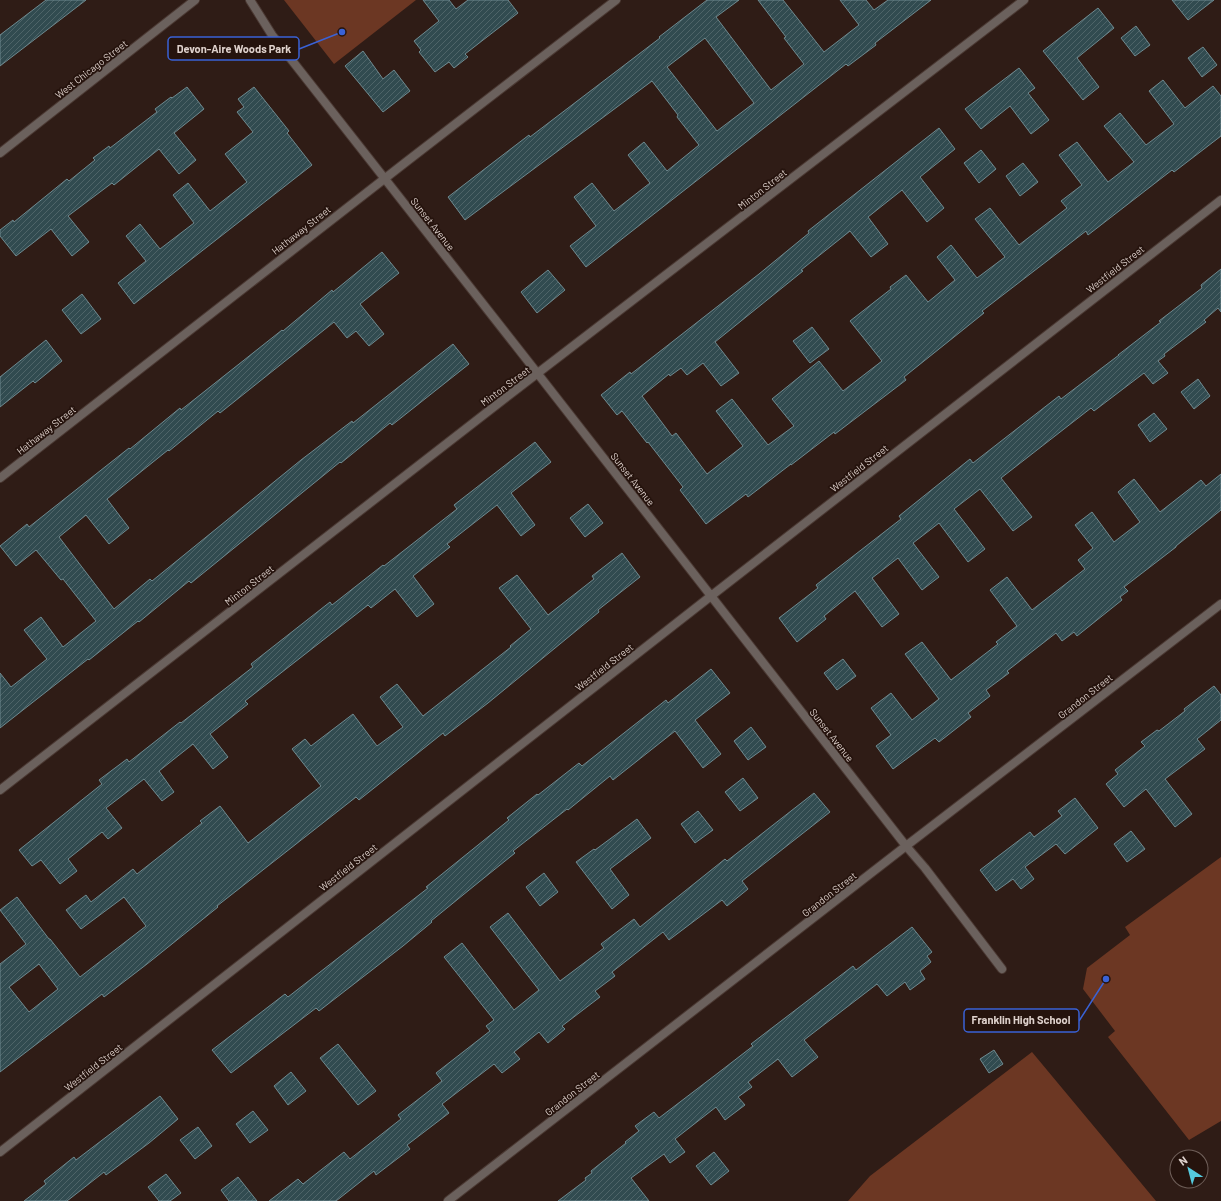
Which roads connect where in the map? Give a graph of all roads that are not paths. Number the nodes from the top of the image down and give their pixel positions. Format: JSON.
{"nodes":[{"id":1,"x":194,"y":0,"type":"edge"},
{"id":2,"x":250,"y":0,"type":"edge"},
{"id":3,"x":616,"y":0,"type":"edge"},
{"id":4,"x":1024,"y":0,"type":"edge"},
{"id":5,"x":0,"y":153,"type":"edge"},
{"id":6,"x":385,"y":178,"type":"junction"},
{"id":7,"x":1221,"y":200,"type":"edge"},
{"id":8,"x":538,"y":374,"type":"junction"},
{"id":9,"x":0,"y":478,"type":"edge"},
{"id":10,"x":711,"y":596,"type":"junction"},
{"id":11,"x":1221,"y":604,"type":"edge"},
{"id":12,"x":0,"y":790,"type":"edge"},
{"id":13,"x":906,"y":846,"type":"junction"},
{"id":14,"x":1002,"y":969,"type":"dead end"},
{"id":15,"x":0,"y":1152,"type":"edge"},
{"id":16,"x":448,"y":1201,"type":"edge"}],
"edges":[{"from":1,"to":5,"type":"street","name":"West Chicago Street"},
{"from":2,"to":6,"type":"street","name":"Sunset Avenue"},
{"from":3,"to":6,"type":"street","name":"Hathaway Street"},
{"from":4,"to":8,"type":"street","name":"Minton Street"},
{"from":6,"to":8,"type":"street","name":"Sunset Avenue"},
{"from":6,"to":9,"type":"street","name":"Hathaway Street"},
{"from":7,"to":10,"type":"street","name":"Westfield Street"},
{"from":8,"to":10,"type":"street","name":"Sunset Avenue"},
{"from":8,"to":12,"type":"street","name":"Minton Street"},
{"from":10,"to":13,"type":"street","name":"Sunset Avenue"},
{"from":10,"to":15,"type":"street","name":"Westfield Street"},
{"from":11,"to":13,"type":"street","name":"Grandon Street"},
{"from":13,"to":14,"type":"street","name":"Sunset Avenue"},
{"from":13,"to":16,"type":"street","name":"Grandon Street"}]}
